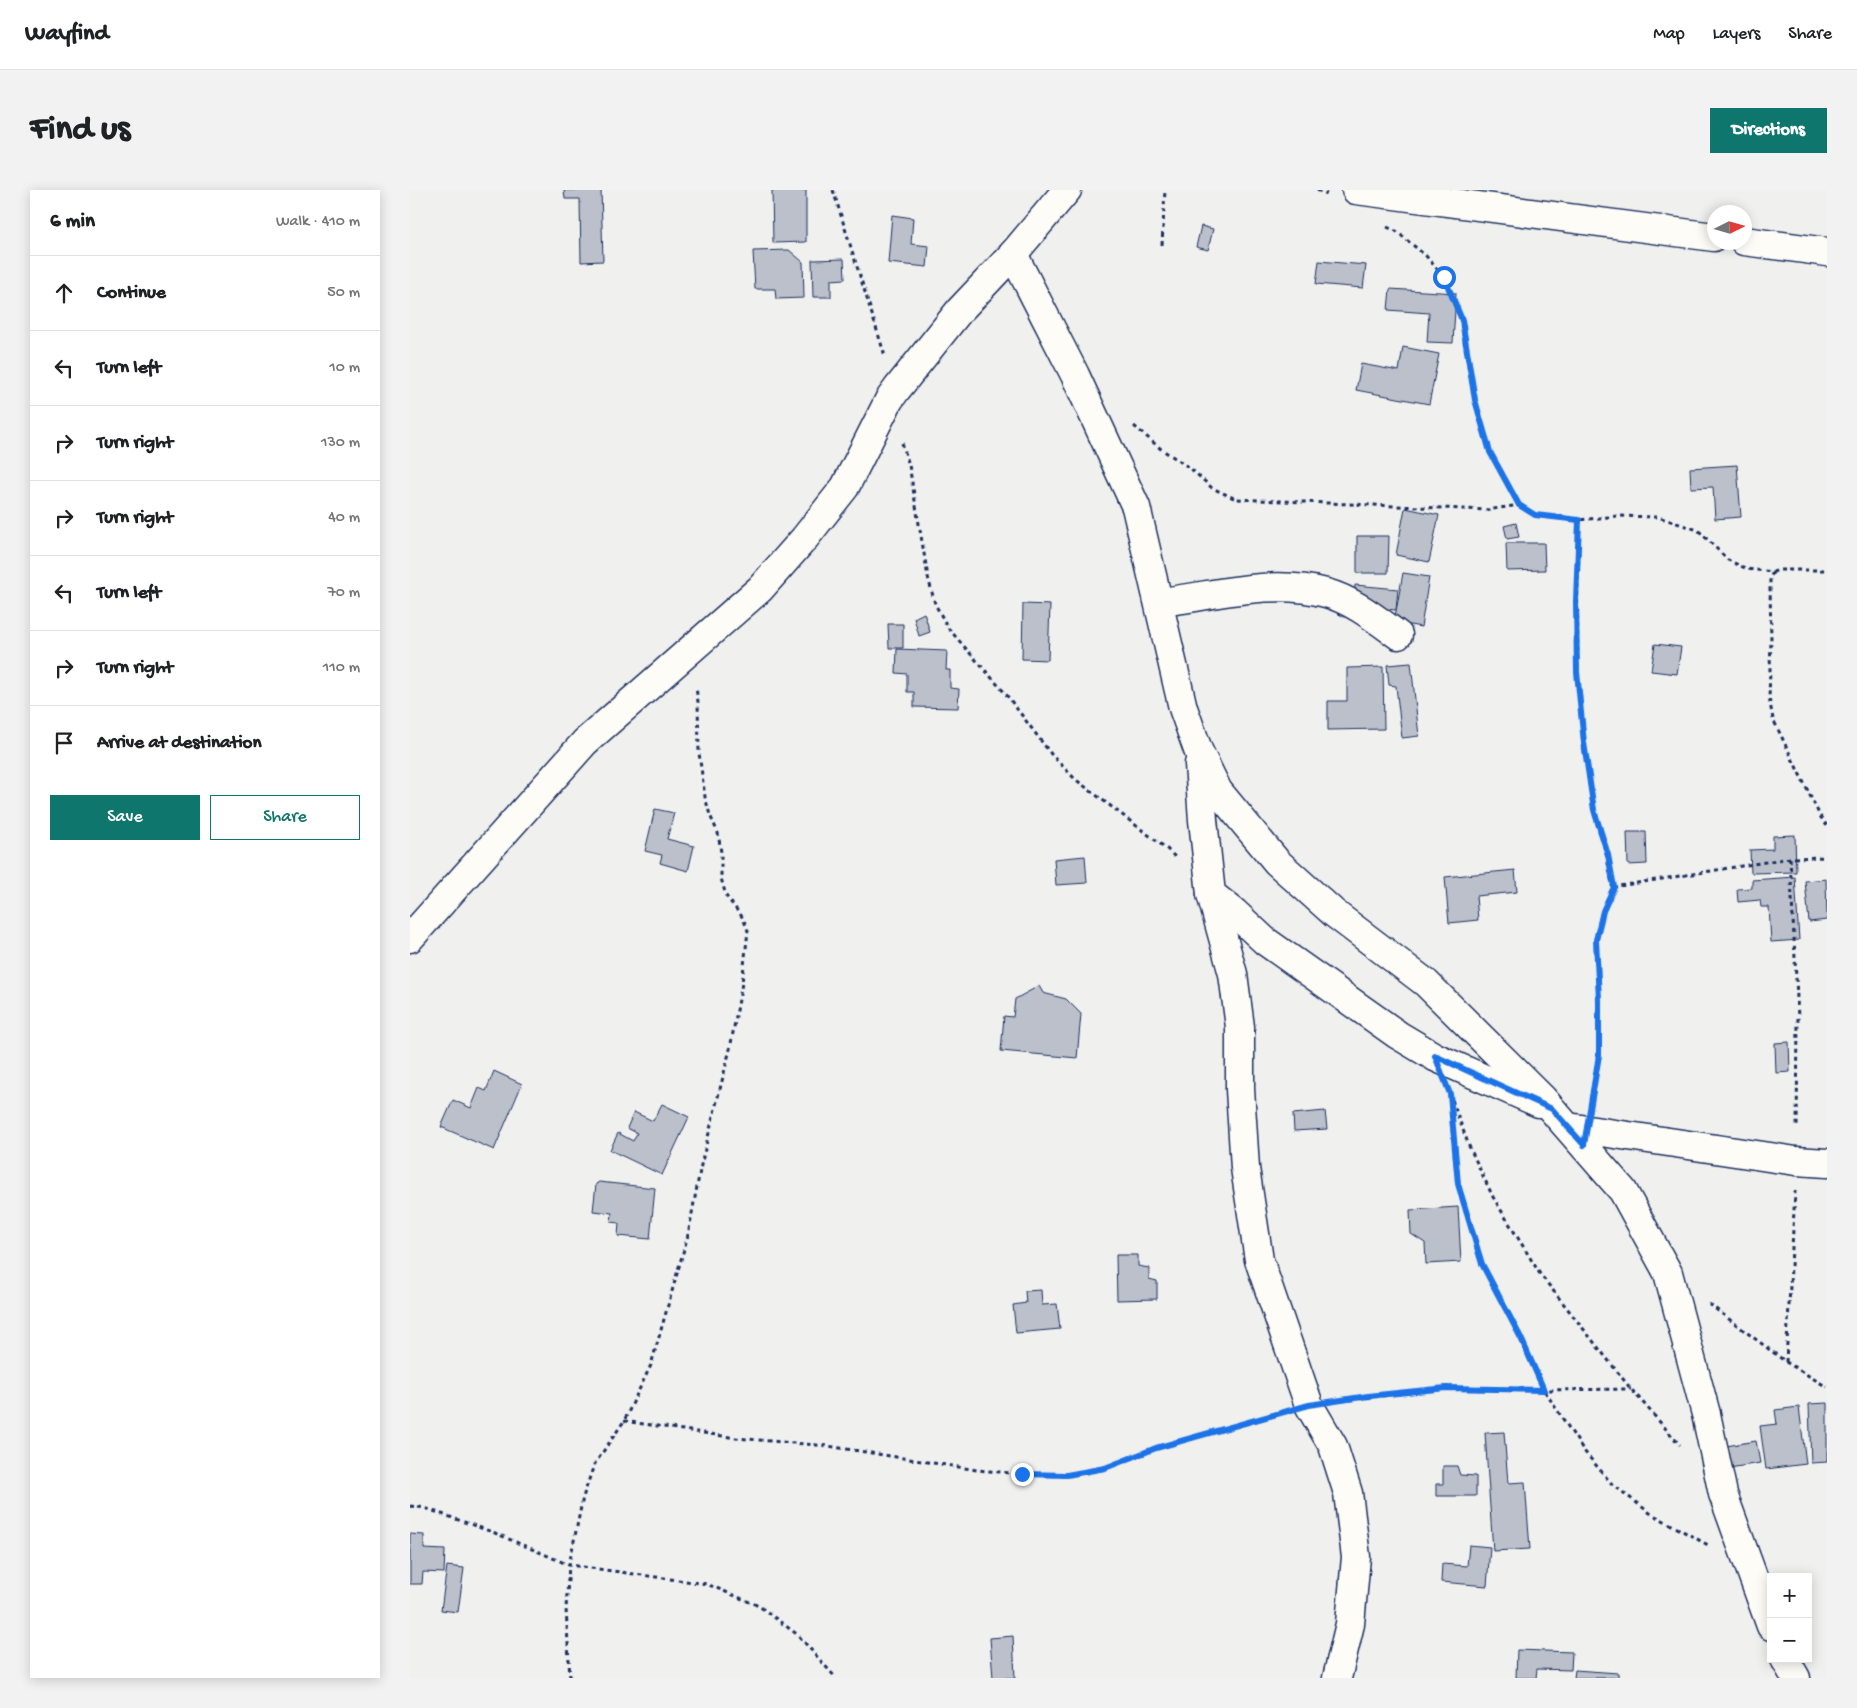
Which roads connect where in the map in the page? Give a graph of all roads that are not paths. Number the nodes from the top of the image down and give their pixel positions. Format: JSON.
{"nodes":[{"id":1,"x":1067,"y":190,"type":"edge"},
{"id":2,"x":1344,"y":193,"type":"edge"},
{"id":3,"x":1707,"y":236,"type":"edge"},
{"id":4,"x":1752,"y":242,"type":"edge"},
{"id":5,"x":1827,"y":252,"type":"edge"},
{"id":6,"x":1013,"y":254,"type":"junction"},
{"id":7,"x":1160,"y":602,"type":"junction"},
{"id":8,"x":1398,"y":635,"type":"dead end"},
{"id":9,"x":1198,"y":750,"type":"junction"},
{"id":10,"x":1211,"y":894,"type":"junction"},
{"id":11,"x":410,"y":938,"type":"edge"},
{"id":12,"x":1568,"y":1127,"type":"junction"},
{"id":13,"x":1827,"y":1163,"type":"edge"},
{"id":14,"x":1768,"y":1618,"type":"edge"},
{"id":15,"x":1787,"y":1663,"type":"edge"},
{"id":16,"x":1337,"y":1678,"type":"edge"},
{"id":17,"x":1796,"y":1678,"type":"edge"}],
"edges":[{"from":1,"to":6,"type":"street"},
{"from":2,"to":3,"type":"street"},
{"from":4,"to":5,"type":"street"},
{"from":6,"to":7,"type":"street"},
{"from":6,"to":11,"type":"street"},
{"from":7,"to":8,"type":"street"},
{"from":7,"to":9,"type":"street"},
{"from":9,"to":10,"type":"street"},
{"from":9,"to":12,"type":"street"},
{"from":10,"to":12,"type":"street"},
{"from":10,"to":16,"type":"street"},
{"from":12,"to":13,"type":"street"},
{"from":12,"to":14,"type":"street"},
{"from":15,"to":17,"type":"street"}]}
